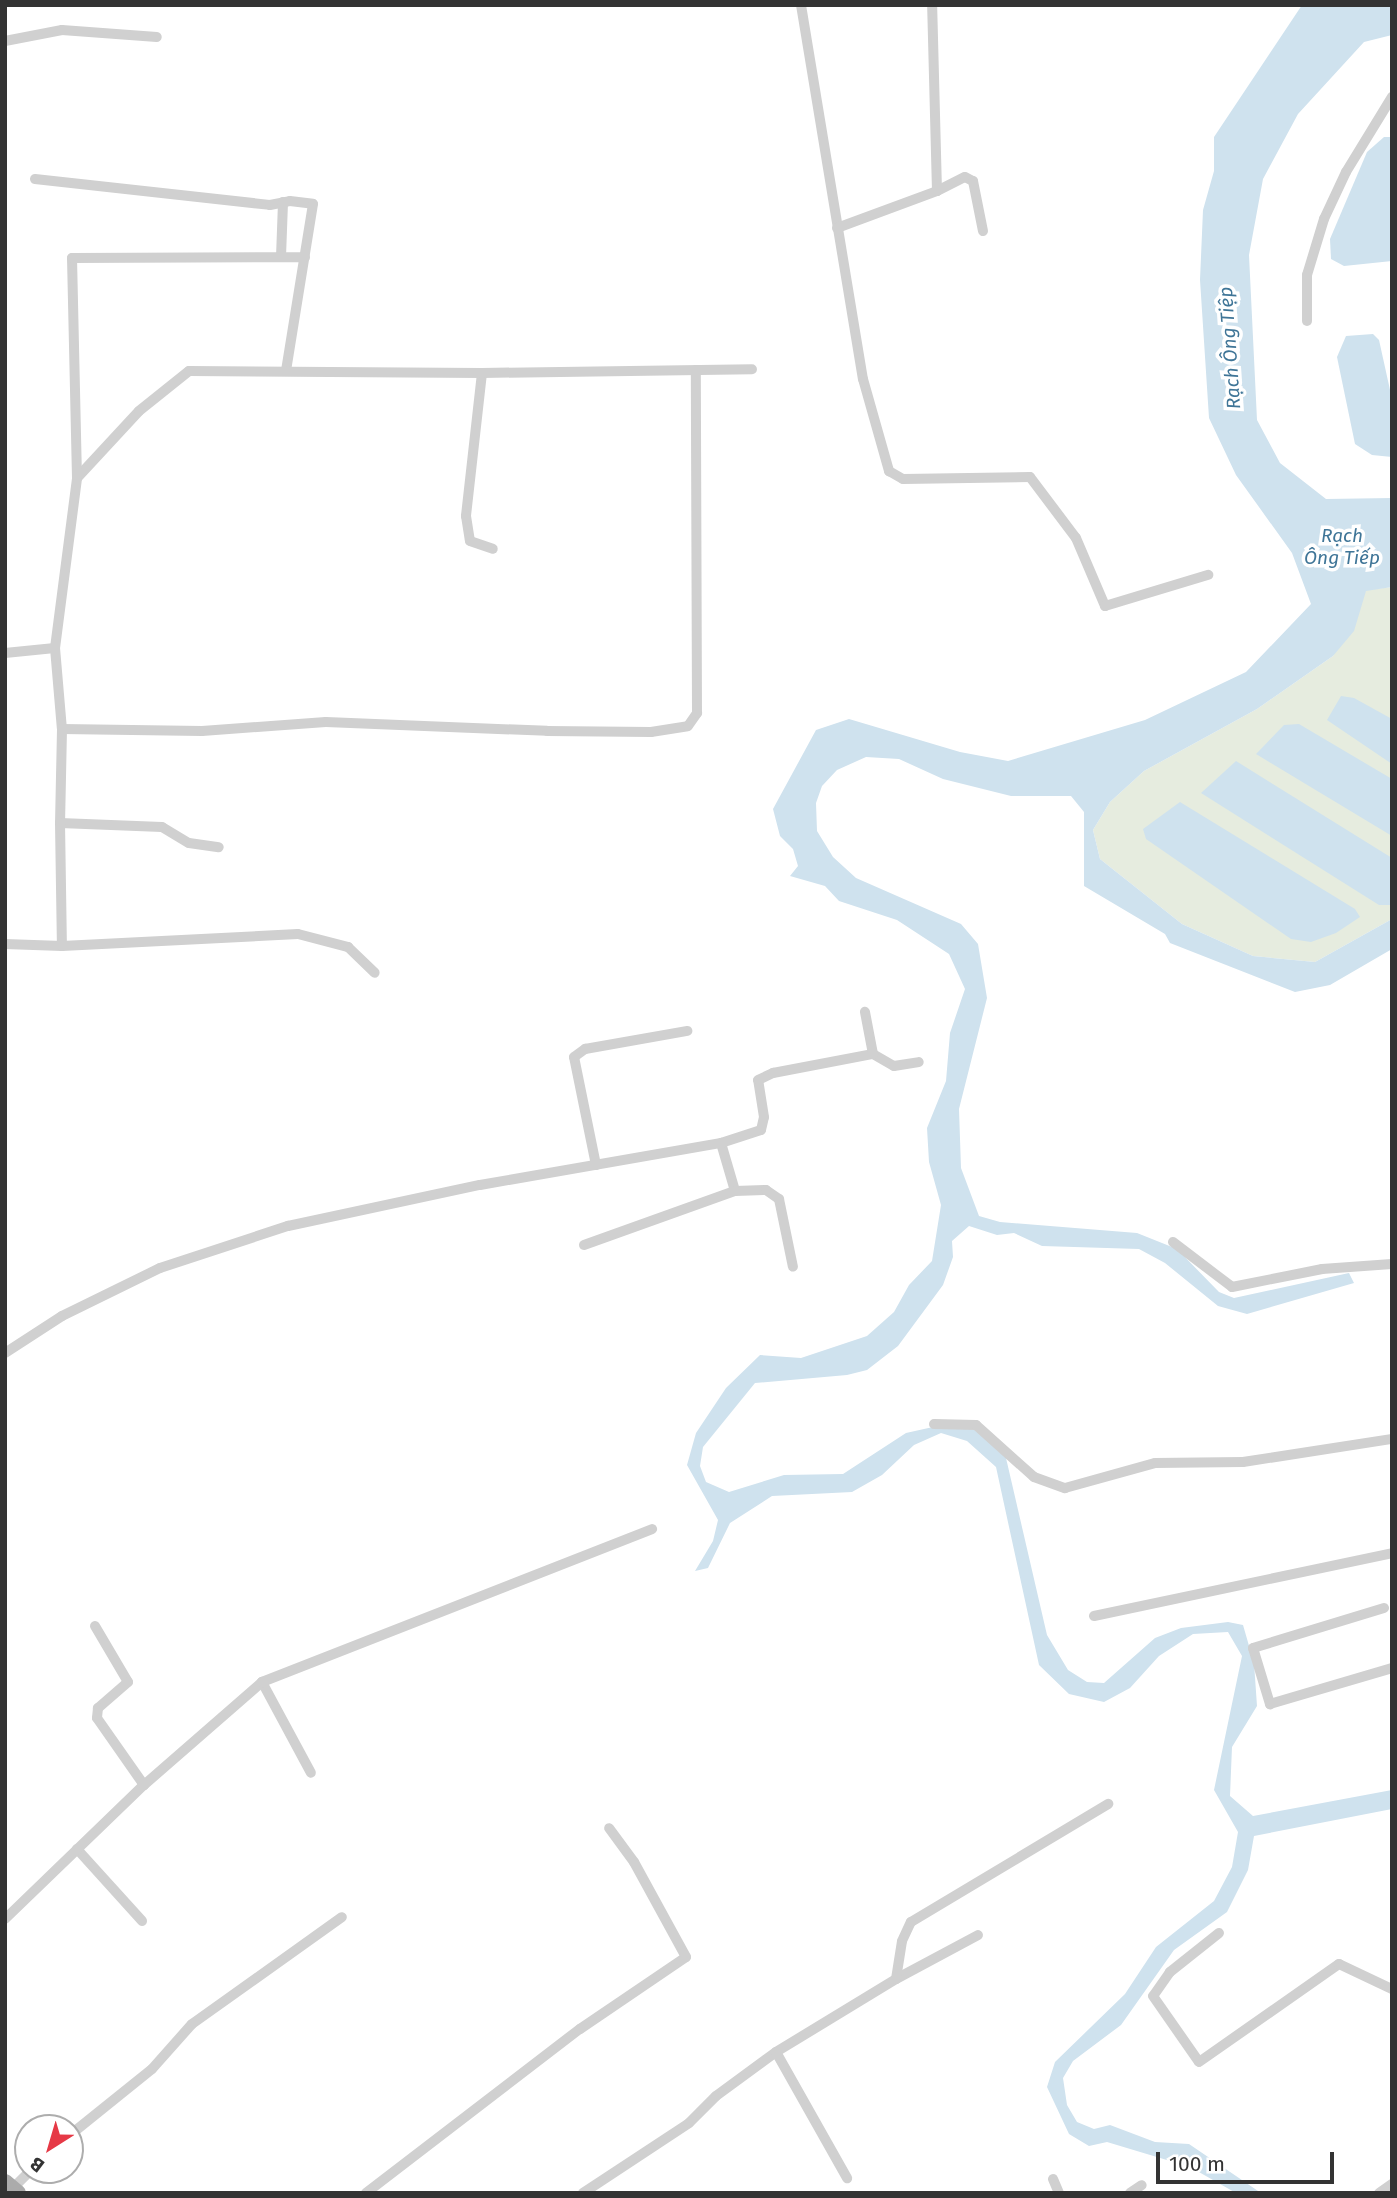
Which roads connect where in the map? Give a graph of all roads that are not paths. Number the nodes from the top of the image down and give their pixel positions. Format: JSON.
{"nodes":[{"id":1,"x":801,"y":5,"type":"edge"},
{"id":2,"x":932,"y":5,"type":"edge"},
{"id":3,"x":157,"y":37,"type":"dead end"},
{"id":4,"x":5,"y":41,"type":"edge"},
{"id":5,"x":1392,"y":97,"type":"edge"},
{"id":6,"x":35,"y":178,"type":"dead end"},
{"id":7,"x":937,"y":191,"type":"junction"},
{"id":8,"x":286,"y":201,"type":"junction"},
{"id":9,"x":837,"y":228,"type":"junction"},
{"id":10,"x":983,"y":231,"type":"dead end"},
{"id":11,"x":281,"y":257,"type":"junction"},
{"id":12,"x":305,"y":257,"type":"junction"},
{"id":13,"x":1307,"y":321,"type":"dead end"},
{"id":14,"x":752,"y":369,"type":"dead end"},
{"id":15,"x":286,"y":370,"type":"junction"},
{"id":16,"x":696,"y":370,"type":"junction"},
{"id":17,"x":482,"y":373,"type":"junction"},
{"id":18,"x":77,"y":478,"type":"junction"},
{"id":19,"x":493,"y":550,"type":"dead end"},
{"id":20,"x":1208,"y":575,"type":"dead end"},
{"id":21,"x":55,"y":648,"type":"junction"},
{"id":22,"x":5,"y":653,"type":"edge"},
{"id":23,"x":62,"y":729,"type":"junction"},
{"id":24,"x":60,"y":823,"type":"junction"},
{"id":25,"x":219,"y":847,"type":"dead end"},
{"id":26,"x":5,"y":944,"type":"edge"},
{"id":27,"x":62,"y":946,"type":"junction"},
{"id":28,"x":375,"y":973,"type":"dead end"},
{"id":29,"x":865,"y":1012,"type":"dead end"},
{"id":30,"x":687,"y":1031,"type":"dead end"},
{"id":31,"x":873,"y":1054,"type":"junction"},
{"id":32,"x":919,"y":1062,"type":"dead end"},
{"id":33,"x":721,"y":1143,"type":"junction"},
{"id":34,"x":596,"y":1165,"type":"junction"},
{"id":35,"x":735,"y":1191,"type":"junction"},
{"id":36,"x":1173,"y":1242,"type":"dead end"},
{"id":37,"x":584,"y":1245,"type":"dead end"},
{"id":38,"x":1392,"y":1264,"type":"edge"},
{"id":39,"x":793,"y":1267,"type":"dead end"},
{"id":40,"x":5,"y":1353,"type":"edge"},
{"id":41,"x":934,"y":1424,"type":"dead end"},
{"id":42,"x":1392,"y":1439,"type":"edge"},
{"id":43,"x":652,"y":1529,"type":"dead end"},
{"id":44,"x":1392,"y":1553,"type":"edge"},
{"id":45,"x":1384,"y":1608,"type":"dead end"},
{"id":46,"x":1094,"y":1616,"type":"dead end"},
{"id":47,"x":95,"y":1626,"type":"dead end"},
{"id":48,"x":1392,"y":1668,"type":"edge"},
{"id":49,"x":262,"y":1682,"type":"junction"},
{"id":50,"x":311,"y":1773,"type":"dead end"},
{"id":51,"x":144,"y":1785,"type":"junction"},
{"id":52,"x":1108,"y":1804,"type":"dead end"},
{"id":53,"x":609,"y":1828,"type":"dead end"},
{"id":54,"x":77,"y":1849,"type":"junction"},
{"id":55,"x":342,"y":1917,"type":"dead end"},
{"id":56,"x":5,"y":1919,"type":"edge"},
{"id":57,"x":142,"y":1921,"type":"dead end"},
{"id":58,"x":1219,"y":1933,"type":"dead end"},
{"id":59,"x":978,"y":1935,"type":"dead end"},
{"id":60,"x":895,"y":1979,"type":"junction"},
{"id":61,"x":1392,"y":1989,"type":"edge"},
{"id":62,"x":776,"y":2052,"type":"junction"},
{"id":63,"x":84,"y":2124,"type":"edge"},
{"id":64,"x":846,"y":2178,"type":"dead end"},
{"id":65,"x":1053,"y":2179,"type":"dead end"},
{"id":66,"x":1392,"y":2184,"type":"edge"},
{"id":67,"x":1142,"y":2185,"type":"dead end"},
{"id":68,"x":366,"y":2193,"type":"edge"},
{"id":69,"x":583,"y":2193,"type":"edge"},
{"id":70,"x":1059,"y":2193,"type":"edge"},
{"id":71,"x":1130,"y":2193,"type":"edge"},
{"id":72,"x":1379,"y":2193,"type":"edge"}],
"edges":[{"from":1,"to":9,"type":"street"},
{"from":2,"to":7,"type":"street"},
{"from":3,"to":4,"type":"street"},
{"from":5,"to":13,"type":"street"},
{"from":6,"to":8,"type":"street"},
{"from":7,"to":9,"type":"street"},
{"from":7,"to":10,"type":"street"},
{"from":8,"to":11,"type":"street"},
{"from":8,"to":12,"type":"street"},
{"from":9,"to":20,"type":"street"},
{"from":11,"to":12,"type":"street"},
{"from":11,"to":18,"type":"street"},
{"from":12,"to":15,"type":"street"},
{"from":14,"to":16,"type":"street"},
{"from":15,"to":17,"type":"street"},
{"from":15,"to":18,"type":"street"},
{"from":16,"to":17,"type":"street"},
{"from":16,"to":23,"type":"street"},
{"from":17,"to":19,"type":"street"},
{"from":18,"to":21,"type":"street"},
{"from":21,"to":22,"type":"street"},
{"from":21,"to":23,"type":"street"},
{"from":23,"to":24,"type":"street"},
{"from":24,"to":25,"type":"street"},
{"from":24,"to":27,"type":"street"},
{"from":26,"to":27,"type":"street"},
{"from":27,"to":28,"type":"street"},
{"from":29,"to":31,"type":"street"},
{"from":30,"to":34,"type":"street"},
{"from":31,"to":32,"type":"street"},
{"from":31,"to":33,"type":"street"},
{"from":33,"to":34,"type":"street"},
{"from":33,"to":35,"type":"street"},
{"from":34,"to":40,"type":"street"},
{"from":35,"to":37,"type":"street"},
{"from":35,"to":39,"type":"street"},
{"from":36,"to":38,"type":"street"},
{"from":41,"to":42,"type":"street"},
{"from":43,"to":49,"type":"street"},
{"from":44,"to":46,"type":"street"},
{"from":45,"to":48,"type":"street"},
{"from":47,"to":51,"type":"street"},
{"from":49,"to":50,"type":"street"},
{"from":49,"to":51,"type":"street"},
{"from":51,"to":54,"type":"street"},
{"from":52,"to":60,"type":"street"},
{"from":53,"to":68,"type":"street"},
{"from":54,"to":56,"type":"street"},
{"from":54,"to":57,"type":"street"},
{"from":55,"to":63,"type":"street"},
{"from":58,"to":61,"type":"street"},
{"from":59,"to":60,"type":"street"},
{"from":60,"to":62,"type":"street"},
{"from":62,"to":64,"type":"street"},
{"from":62,"to":69,"type":"street"},
{"from":65,"to":70,"type":"street"},
{"from":66,"to":72,"type":"street"},
{"from":67,"to":71,"type":"street"}]}
